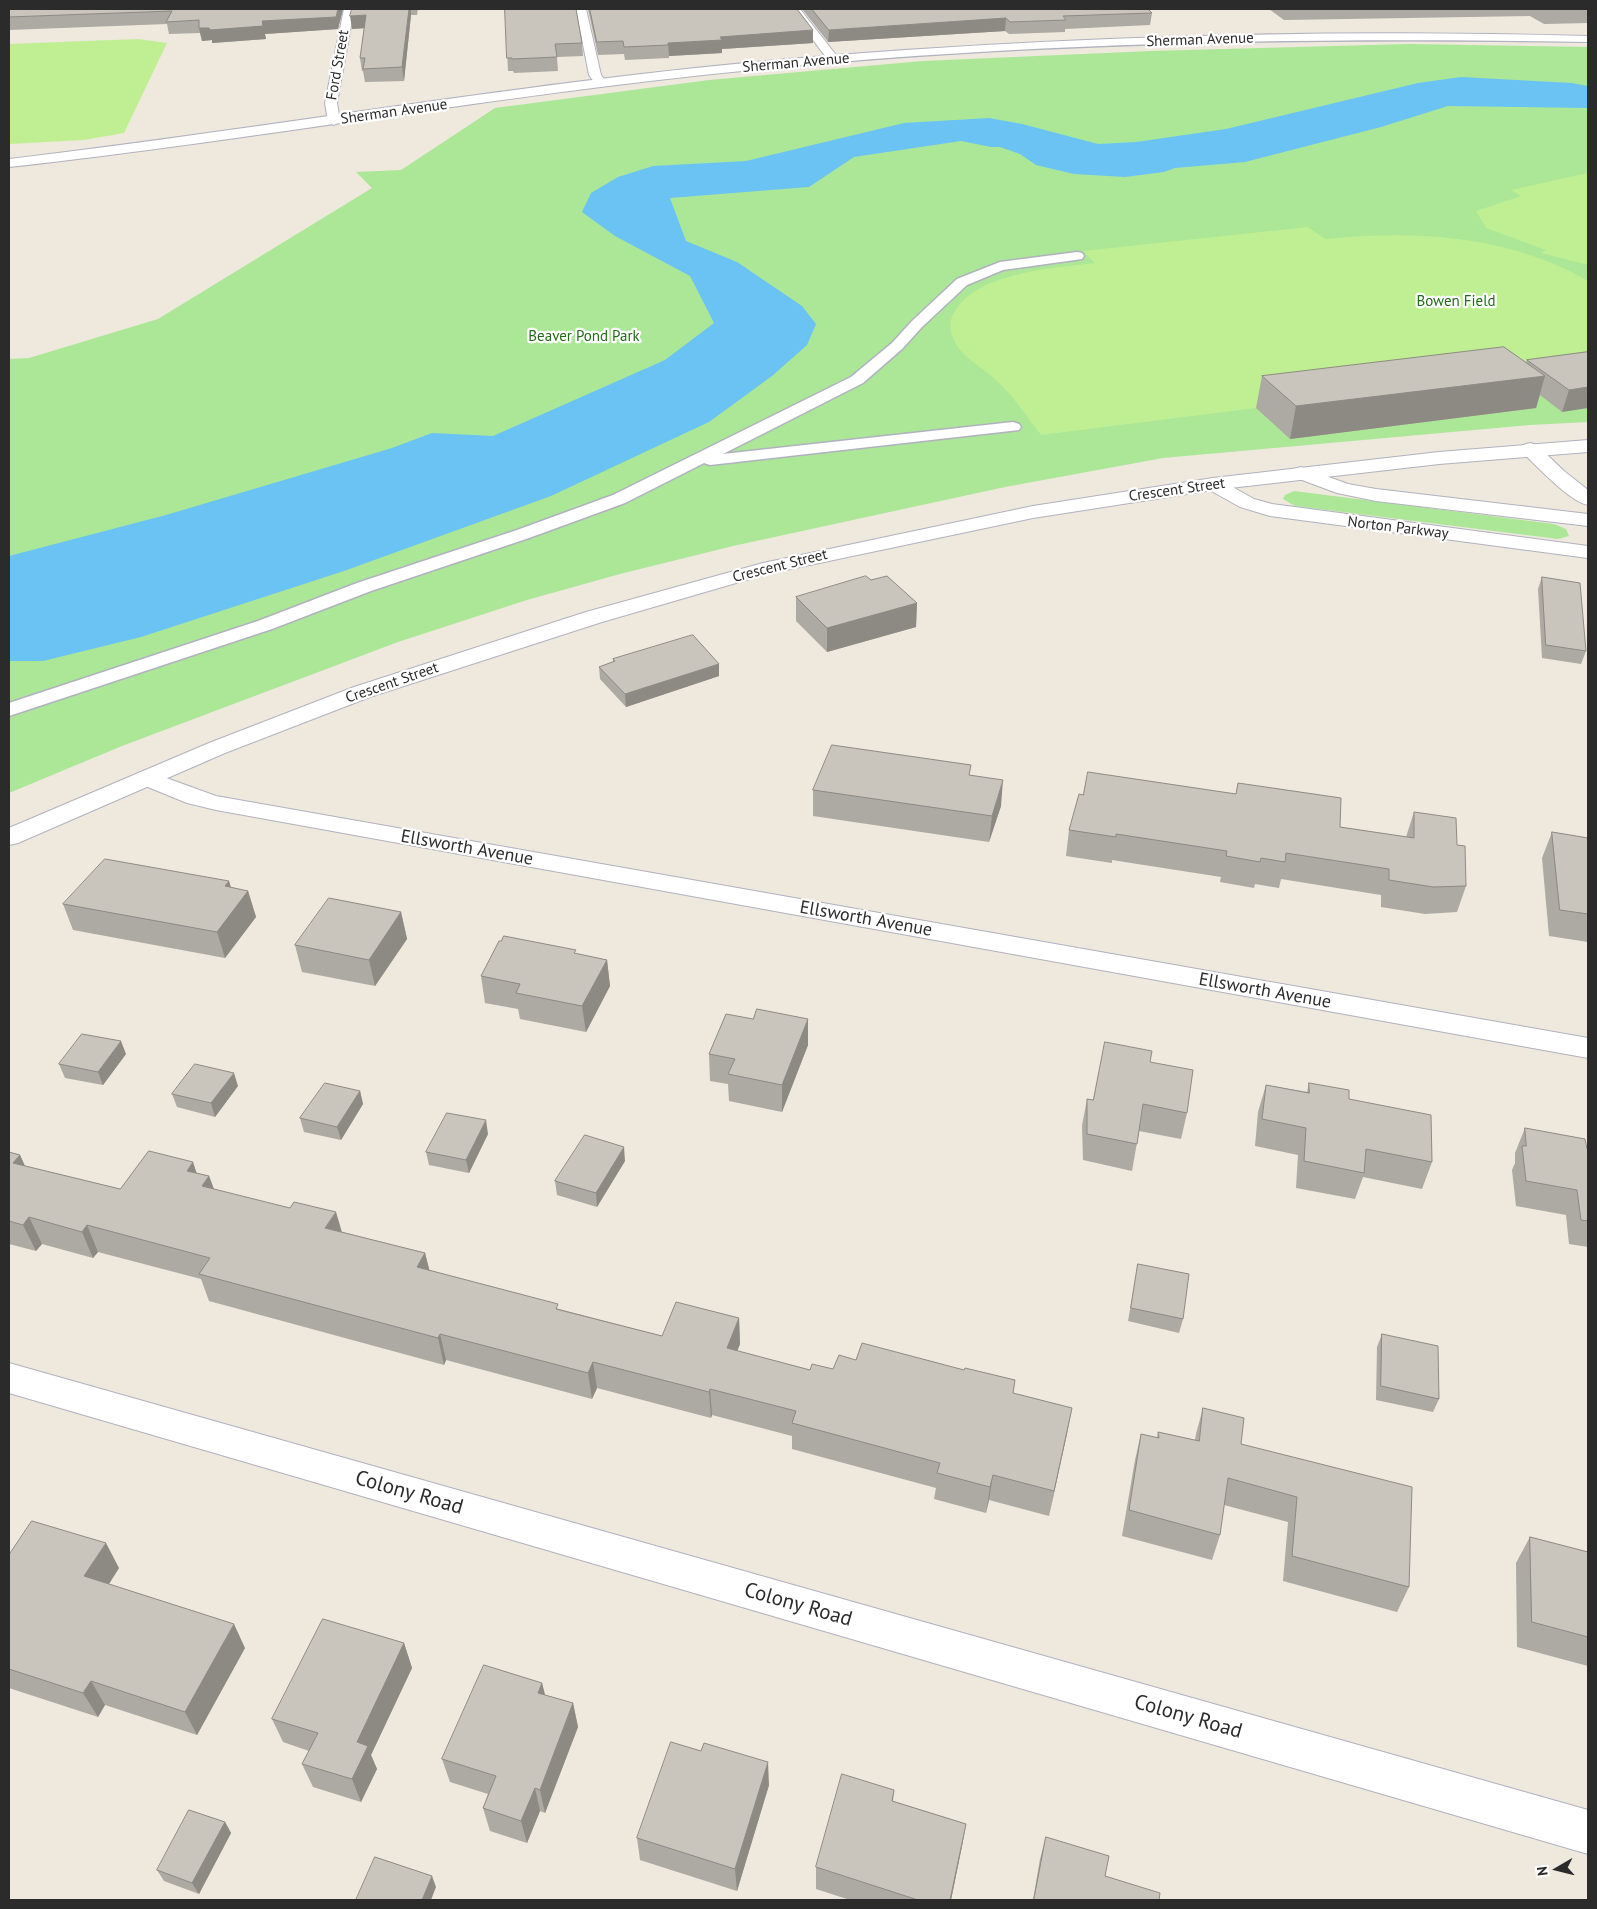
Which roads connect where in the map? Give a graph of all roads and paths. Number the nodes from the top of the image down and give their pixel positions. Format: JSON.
{"nodes":[{"id":1,"x":348,"y":9,"type":"edge"},
{"id":2,"x":581,"y":9,"type":"edge"},
{"id":3,"x":794,"y":9,"type":"edge"},
{"id":4,"x":1588,"y":39,"type":"edge"},
{"id":5,"x":833,"y":59,"type":"junction"},
{"id":6,"x":601,"y":83,"type":"junction"},
{"id":7,"x":334,"y":121,"type":"junction"},
{"id":8,"x":9,"y":163,"type":"edge"},
{"id":9,"x":1077,"y":256,"type":"dead end"},
{"id":10,"x":1012,"y":428,"type":"dead end"},
{"id":11,"x":1588,"y":446,"type":"edge"},
{"id":12,"x":1530,"y":450,"type":"junction"},
{"id":13,"x":692,"y":462,"type":"junction"},
{"id":14,"x":1301,"y":473,"type":"junction"},
{"id":15,"x":1213,"y":484,"type":"junction"},
{"id":16,"x":1588,"y":498,"type":"edge"},
{"id":17,"x":1588,"y":522,"type":"edge"},
{"id":18,"x":1588,"y":552,"type":"edge"},
{"id":19,"x":9,"y":710,"type":"edge"},
{"id":20,"x":147,"y":778,"type":"junction"},
{"id":21,"x":9,"y":837,"type":"edge"},
{"id":22,"x":1588,"y":1048,"type":"edge"},
{"id":23,"x":9,"y":1378,"type":"edge"},
{"id":24,"x":1588,"y":1832,"type":"edge"}],
"edges":[{"from":1,"to":7,"type":"street","name":"Ford Street"},
{"from":2,"to":6,"type":"street"},
{"from":3,"to":5,"type":"street"},
{"from":4,"to":5,"type":"street","name":"Sherman Avenue"},
{"from":5,"to":6,"type":"street","name":"Sherman Avenue"},
{"from":6,"to":7,"type":"street","name":"Sherman Avenue"},
{"from":7,"to":8,"type":"street","name":"Sherman Avenue"},
{"from":9,"to":13,"type":"lane"},
{"from":10,"to":13,"type":"lane"},
{"from":11,"to":12,"type":"street","name":"Crescent Street"},
{"from":12,"to":14,"type":"street","name":"Crescent Street"},
{"from":12,"to":16,"type":"street"},
{"from":13,"to":19,"type":"lane"},
{"from":14,"to":15,"type":"street","name":"Crescent Street"},
{"from":14,"to":17,"type":"street","name":"Norton Parkway"},
{"from":15,"to":18,"type":"street","name":"Norton Parkway"},
{"from":15,"to":20,"type":"street","name":"Crescent Street"},
{"from":20,"to":21,"type":"street","name":"Crescent Street"},
{"from":20,"to":22,"type":"street","name":"Ellsworth Avenue"},
{"from":23,"to":24,"type":"street","name":"Colony Road"}]}
